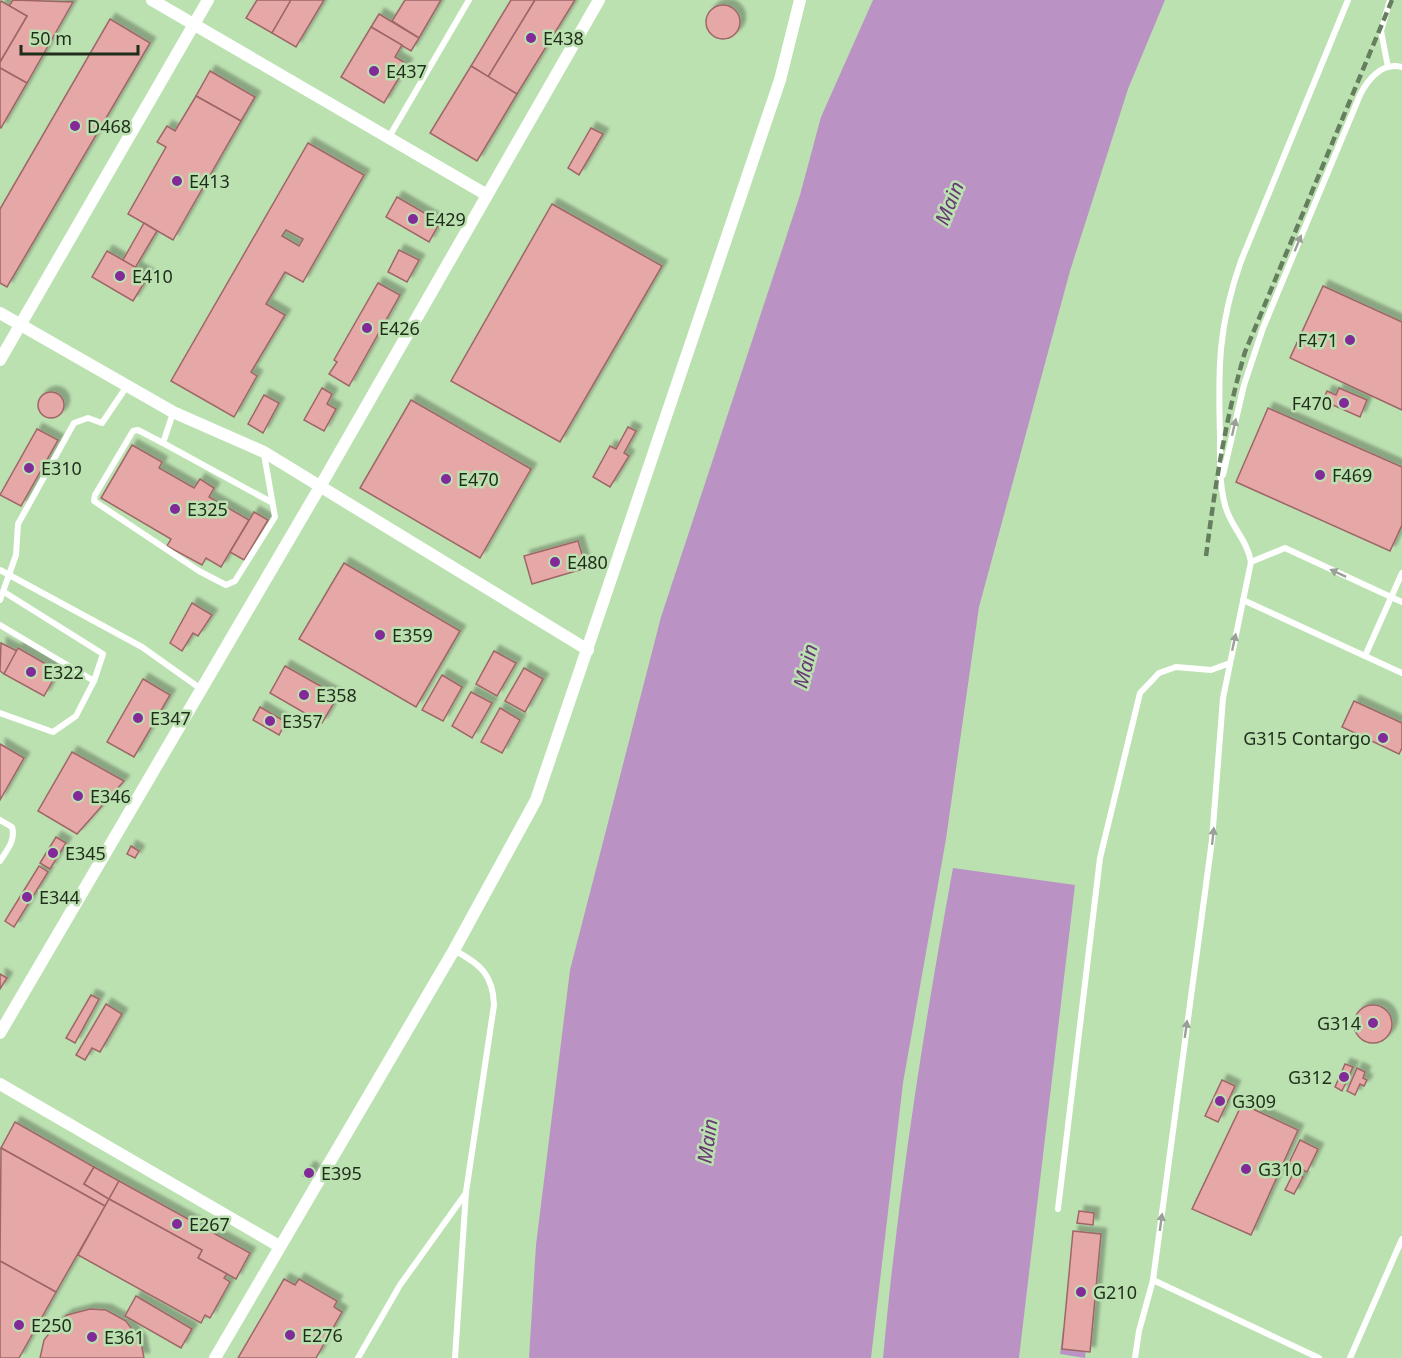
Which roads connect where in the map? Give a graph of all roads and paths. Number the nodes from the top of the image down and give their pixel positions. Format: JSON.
{"nodes":[{"id":1,"x":152,"y":0,"type":"edge"},
{"id":2,"x":208,"y":0,"type":"edge"},
{"id":3,"x":469,"y":0,"type":"edge"},
{"id":4,"x":599,"y":0,"type":"edge"},
{"id":5,"x":800,"y":0,"type":"edge"},
{"id":6,"x":1348,"y":0,"type":"edge"},
{"id":7,"x":1390,"y":0,"type":"edge"},
{"id":8,"x":194,"y":24,"type":"junction"},
{"id":9,"x":1388,"y":67,"type":"junction"},
{"id":10,"x":1402,"y":68,"type":"edge"},
{"id":11,"x":389,"y":137,"type":"junction"},
{"id":12,"x":487,"y":195,"type":"junction"},
{"id":13,"x":0,"y":313,"type":"edge"},
{"id":14,"x":21,"y":325,"type":"junction"},
{"id":15,"x":0,"y":360,"type":"edge"},
{"id":16,"x":127,"y":386,"type":"junction"},
{"id":17,"x":173,"y":412,"type":"junction"},
{"id":18,"x":163,"y":443,"type":"junction"},
{"id":19,"x":264,"y":452,"type":"junction"},
{"id":20,"x":1221,"y":484,"type":"junction"},
{"id":21,"x":321,"y":485,"type":"junction"},
{"id":22,"x":271,"y":502,"type":"junction"},
{"id":23,"x":1251,"y":562,"type":"junction"},
{"id":24,"x":0,"y":570,"type":"edge"},
{"id":25,"x":1402,"y":573,"type":"edge"},
{"id":26,"x":9,"y":576,"type":"junction"},
{"id":27,"x":4,"y":592,"type":"junction"},
{"id":28,"x":1391,"y":597,"type":"junction"},
{"id":29,"x":0,"y":600,"type":"edge"},
{"id":30,"x":1243,"y":600,"type":"junction"},
{"id":31,"x":1402,"y":602,"type":"edge"},
{"id":32,"x":0,"y":625,"type":"edge"},
{"id":33,"x":588,"y":650,"type":"junction"},
{"id":34,"x":1365,"y":656,"type":"junction"},
{"id":35,"x":1230,"y":663,"type":"junction"},
{"id":36,"x":1402,"y":673,"type":"edge"},
{"id":37,"x":94,"y":681,"type":"junction"},
{"id":38,"x":201,"y":688,"type":"junction"},
{"id":39,"x":0,"y":713,"type":"edge"},
{"id":40,"x":0,"y":820,"type":"edge"},
{"id":41,"x":0,"y":861,"type":"edge"},
{"id":42,"x":454,"y":950,"type":"junction"},
{"id":43,"x":0,"y":1033,"type":"edge"},
{"id":44,"x":0,"y":1084,"type":"edge"},
{"id":45,"x":466,"y":1192,"type":"junction"},
{"id":46,"x":1058,"y":1209,"type":"dead end"},
{"id":47,"x":1402,"y":1239,"type":"edge"},
{"id":48,"x":279,"y":1246,"type":"junction"},
{"id":49,"x":1153,"y":1280,"type":"junction"},
{"id":50,"x":214,"y":1358,"type":"edge"},
{"id":51,"x":358,"y":1358,"type":"edge"},
{"id":52,"x":455,"y":1358,"type":"edge"},
{"id":53,"x":1135,"y":1358,"type":"edge"},
{"id":54,"x":1319,"y":1358,"type":"edge"},
{"id":55,"x":1350,"y":1358,"type":"edge"}],
"edges":[{"from":1,"to":8,"type":"street"},
{"from":2,"to":8,"type":"street"},
{"from":3,"to":11,"type":"lane"},
{"from":4,"to":12,"type":"street"},
{"from":5,"to":33,"type":"street"},
{"from":6,"to":20,"type":"lane"},
{"from":7,"to":9,"type":"lane"},
{"from":8,"to":11,"type":"street"},
{"from":8,"to":14,"type":"street"},
{"from":9,"to":10,"type":"lane"},
{"from":20,"to":9,"type":"lane","one_way":true},
{"from":11,"to":12,"type":"street"},
{"from":12,"to":21,"type":"street"},
{"from":13,"to":14,"type":"street"},
{"from":14,"to":15,"type":"street"},
{"from":14,"to":16,"type":"street"},
{"from":16,"to":17,"type":"street"},
{"from":16,"to":26,"type":"lane"},
{"from":17,"to":18,"type":"lane"},
{"from":17,"to":19,"type":"street"},
{"from":18,"to":22,"type":"lane"},
{"from":18,"to":22,"type":"lane"},
{"from":19,"to":21,"type":"street"},
{"from":19,"to":22,"type":"lane"},
{"from":20,"to":23,"type":"lane"},
{"from":21,"to":33,"type":"street"},
{"from":21,"to":38,"type":"street"},
{"from":28,"to":23,"type":"lane","one_way":true},
{"from":23,"to":30,"type":"lane"},
{"from":24,"to":26,"type":"lane"},
{"from":25,"to":28,"type":"lane"},
{"from":26,"to":27,"type":"lane"},
{"from":26,"to":38,"type":"lane"},
{"from":27,"to":29,"type":"lane"},
{"from":27,"to":37,"type":"lane"},
{"from":28,"to":31,"type":"lane"},
{"from":28,"to":34,"type":"lane"},
{"from":30,"to":34,"type":"lane"},
{"from":35,"to":30,"type":"lane","one_way":true},
{"from":32,"to":37,"type":"lane"},
{"from":33,"to":42,"type":"street"},
{"from":34,"to":36,"type":"lane"},
{"from":35,"to":46,"type":"lane"},
{"from":49,"to":35,"type":"lane","one_way":true},
{"from":37,"to":39,"type":"lane"},
{"from":38,"to":43,"type":"street"},
{"from":40,"to":41,"type":"lane"},
{"from":42,"to":45,"type":"lane"},
{"from":42,"to":48,"type":"street"},
{"from":44,"to":48,"type":"street"},
{"from":45,"to":51,"type":"lane"},
{"from":45,"to":52,"type":"lane"},
{"from":47,"to":55,"type":"lane"},
{"from":48,"to":50,"type":"street"},
{"from":49,"to":53,"type":"lane"},
{"from":49,"to":54,"type":"lane"}]}
